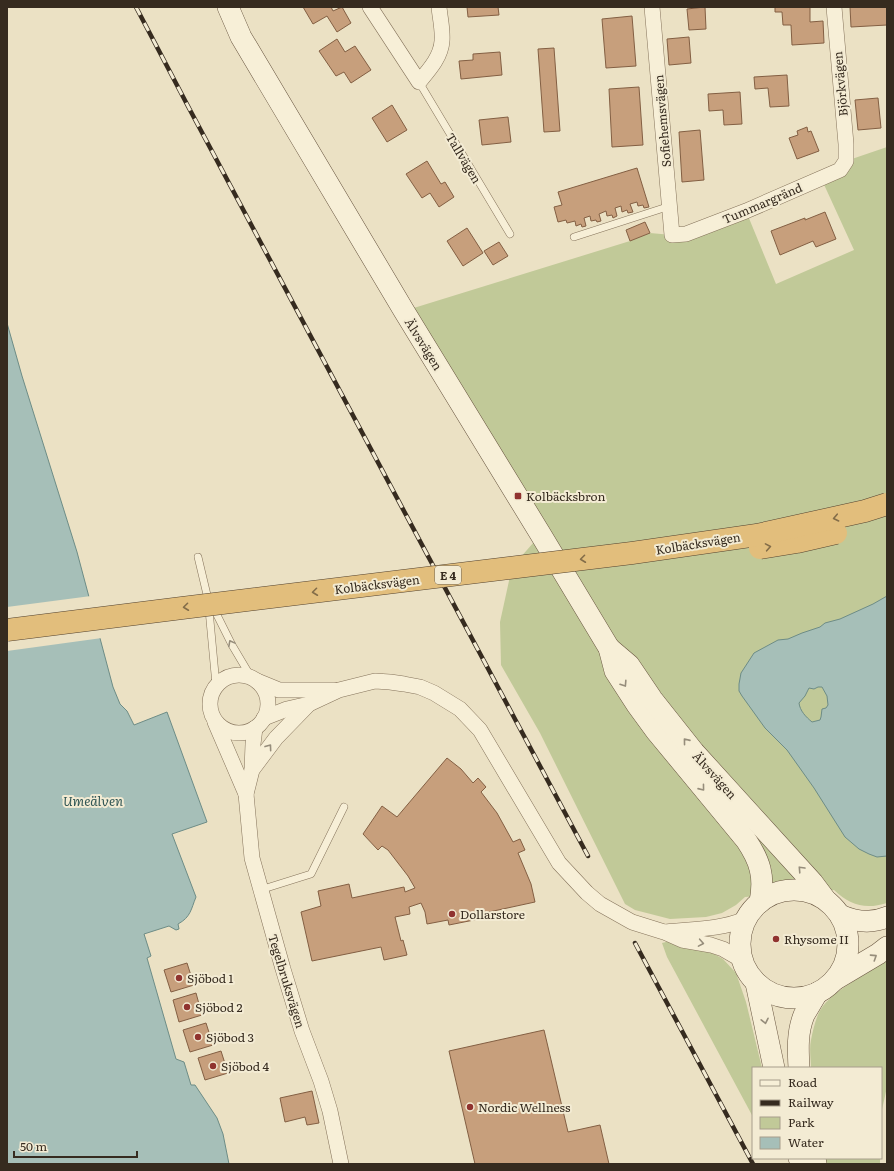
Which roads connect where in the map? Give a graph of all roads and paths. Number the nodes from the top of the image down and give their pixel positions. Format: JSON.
{"nodes":[{"id":1,"x":212,"y":7,"type":"edge"},
{"id":2,"x":228,"y":7,"type":"edge"},
{"id":3,"x":370,"y":7,"type":"edge"},
{"id":4,"x":439,"y":7,"type":"edge"},
{"id":5,"x":652,"y":7,"type":"edge"},
{"id":6,"x":834,"y":7,"type":"edge"},
{"id":7,"x":241,"y":37,"type":"junction"},
{"id":8,"x":419,"y":82,"type":"junction"},
{"id":9,"x":846,"y":161,"type":"joint"},
{"id":10,"x":670,"y":206,"type":"junction"},
{"id":11,"x":510,"y":234,"type":"dead end"},
{"id":12,"x":672,"y":235,"type":"joint"},
{"id":13,"x":574,"y":237,"type":"dead end"},
{"id":14,"x":887,"y":504,"type":"edge"},
{"id":15,"x":887,"y":519,"type":"edge"},
{"id":16,"x":198,"y":557,"type":"dead end"},
{"id":17,"x":208,"y":599,"type":"junction"},
{"id":18,"x":7,"y":630,"type":"edge"},
{"id":19,"x":7,"y":644,"type":"edge"},
{"id":20,"x":609,"y":648,"type":"junction"},
{"id":21,"x":254,"y":679,"type":"junction"},
{"id":22,"x":216,"y":685,"type":"junction"},
{"id":23,"x":339,"y":690,"type":"junction"},
{"id":24,"x":309,"y":704,"type":"junction"},
{"id":25,"x":215,"y":721,"type":"junction"},
{"id":26,"x":260,"y":723,"type":"junction"},
{"id":27,"x":252,"y":770,"type":"junction"},
{"id":28,"x":246,"y":794,"type":"junction"},
{"id":29,"x":344,"y":806,"type":"dead end"},
{"id":30,"x":260,"y":890,"type":"junction"},
{"id":31,"x":825,"y":899,"type":"junction"},
{"id":32,"x":760,"y":902,"type":"junction"},
{"id":33,"x":840,"y":915,"type":"junction"},
{"id":34,"x":887,"y":918,"type":"edge"},
{"id":35,"x":746,"y":919,"type":"junction"},
{"id":36,"x":664,"y":932,"type":"junction"},
{"id":37,"x":887,"y":947,"type":"edge"},
{"id":38,"x":742,"y":960,"type":"junction"},
{"id":39,"x":836,"y":979,"type":"junction"},
{"id":40,"x":756,"y":983,"type":"junction"},
{"id":41,"x":817,"y":993,"type":"junction"},
{"id":42,"x":774,"y":1067,"type":"edge"},
{"id":43,"x":800,"y":1067,"type":"edge"},
{"id":44,"x":341,"y":1164,"type":"edge"}],
"edges":[{"from":1,"to":7,"type":"main road","name":"Älvsvägen"},
{"from":2,"to":7,"type":"main road","name":"Älvsvägen"},
{"from":3,"to":8,"type":"street","name":"Tallvägen"},
{"from":4,"to":8,"type":"street"},
{"from":5,"to":10,"type":"street","name":"Sofiehemsvägen"},
{"from":6,"to":9,"type":"street","name":"Björkvägen"},
{"from":7,"to":20,"type":"main road","name":"Älvsvägen"},
{"from":8,"to":11,"type":"lane","name":"Tallvägen"},
{"from":9,"to":12,"type":"street","name":"Tummargränd"},
{"from":10,"to":12,"type":"street","name":"Sofiehemsvägen"},
{"from":10,"to":13,"type":"lane"},
{"from":14,"to":18,"type":"highway","name":"Kolbäcksvägen","number":"E 4","one_way":true,"bridge":true},
{"from":19,"to":15,"type":"highway","name":"Kolbäcksvägen","number":"E 4","one_way":true,"bridge":true},
{"from":16,"to":17,"type":"lane"},
{"from":21,"to":17,"type":"lane","one_way":true},
{"from":17,"to":22,"type":"lane"},
{"from":31,"to":20,"type":"main road","name":"Älvsvägen","one_way":true},
{"from":20,"to":32,"type":"main road","name":"Älvsvägen","one_way":true},
{"from":21,"to":22,"type":"street"},
{"from":21,"to":23,"type":"street"},
{"from":21,"to":26,"type":"street"},
{"from":22,"to":25,"type":"street"},
{"from":23,"to":24,"type":"street"},
{"from":23,"to":36,"type":"street"},
{"from":24,"to":26,"type":"street"},
{"from":27,"to":24,"type":"street","name":"Tegelbruksvägen","one_way":true},
{"from":25,"to":26,"type":"street"},
{"from":25,"to":28,"type":"street","name":"Tegelbruksvägen"},
{"from":26,"to":27,"type":"street"},
{"from":27,"to":28,"type":"street","name":"Tegelbruksvägen"},
{"from":28,"to":30,"type":"street","name":"Tegelbruksvägen"},
{"from":29,"to":30,"type":"lane"},
{"from":30,"to":44,"type":"street","name":"Tegelbruksvägen"},
{"from":31,"to":32,"type":"main road"},
{"from":31,"to":33,"type":"main road"},
{"from":32,"to":35,"type":"main road"},
{"from":33,"to":34,"type":"main road"},
{"from":33,"to":39,"type":"main road"},
{"from":35,"to":36,"type":"street"},
{"from":35,"to":38,"type":"main road"},
{"from":36,"to":38,"type":"street","one_way":true},
{"from":39,"to":37,"type":"main road","one_way":true},
{"from":38,"to":40,"type":"main road"},
{"from":39,"to":41,"type":"main road"},
{"from":40,"to":41,"type":"main road"},
{"from":40,"to":42,"type":"main road","one_way":true},
{"from":41,"to":43,"type":"main road"}]}
